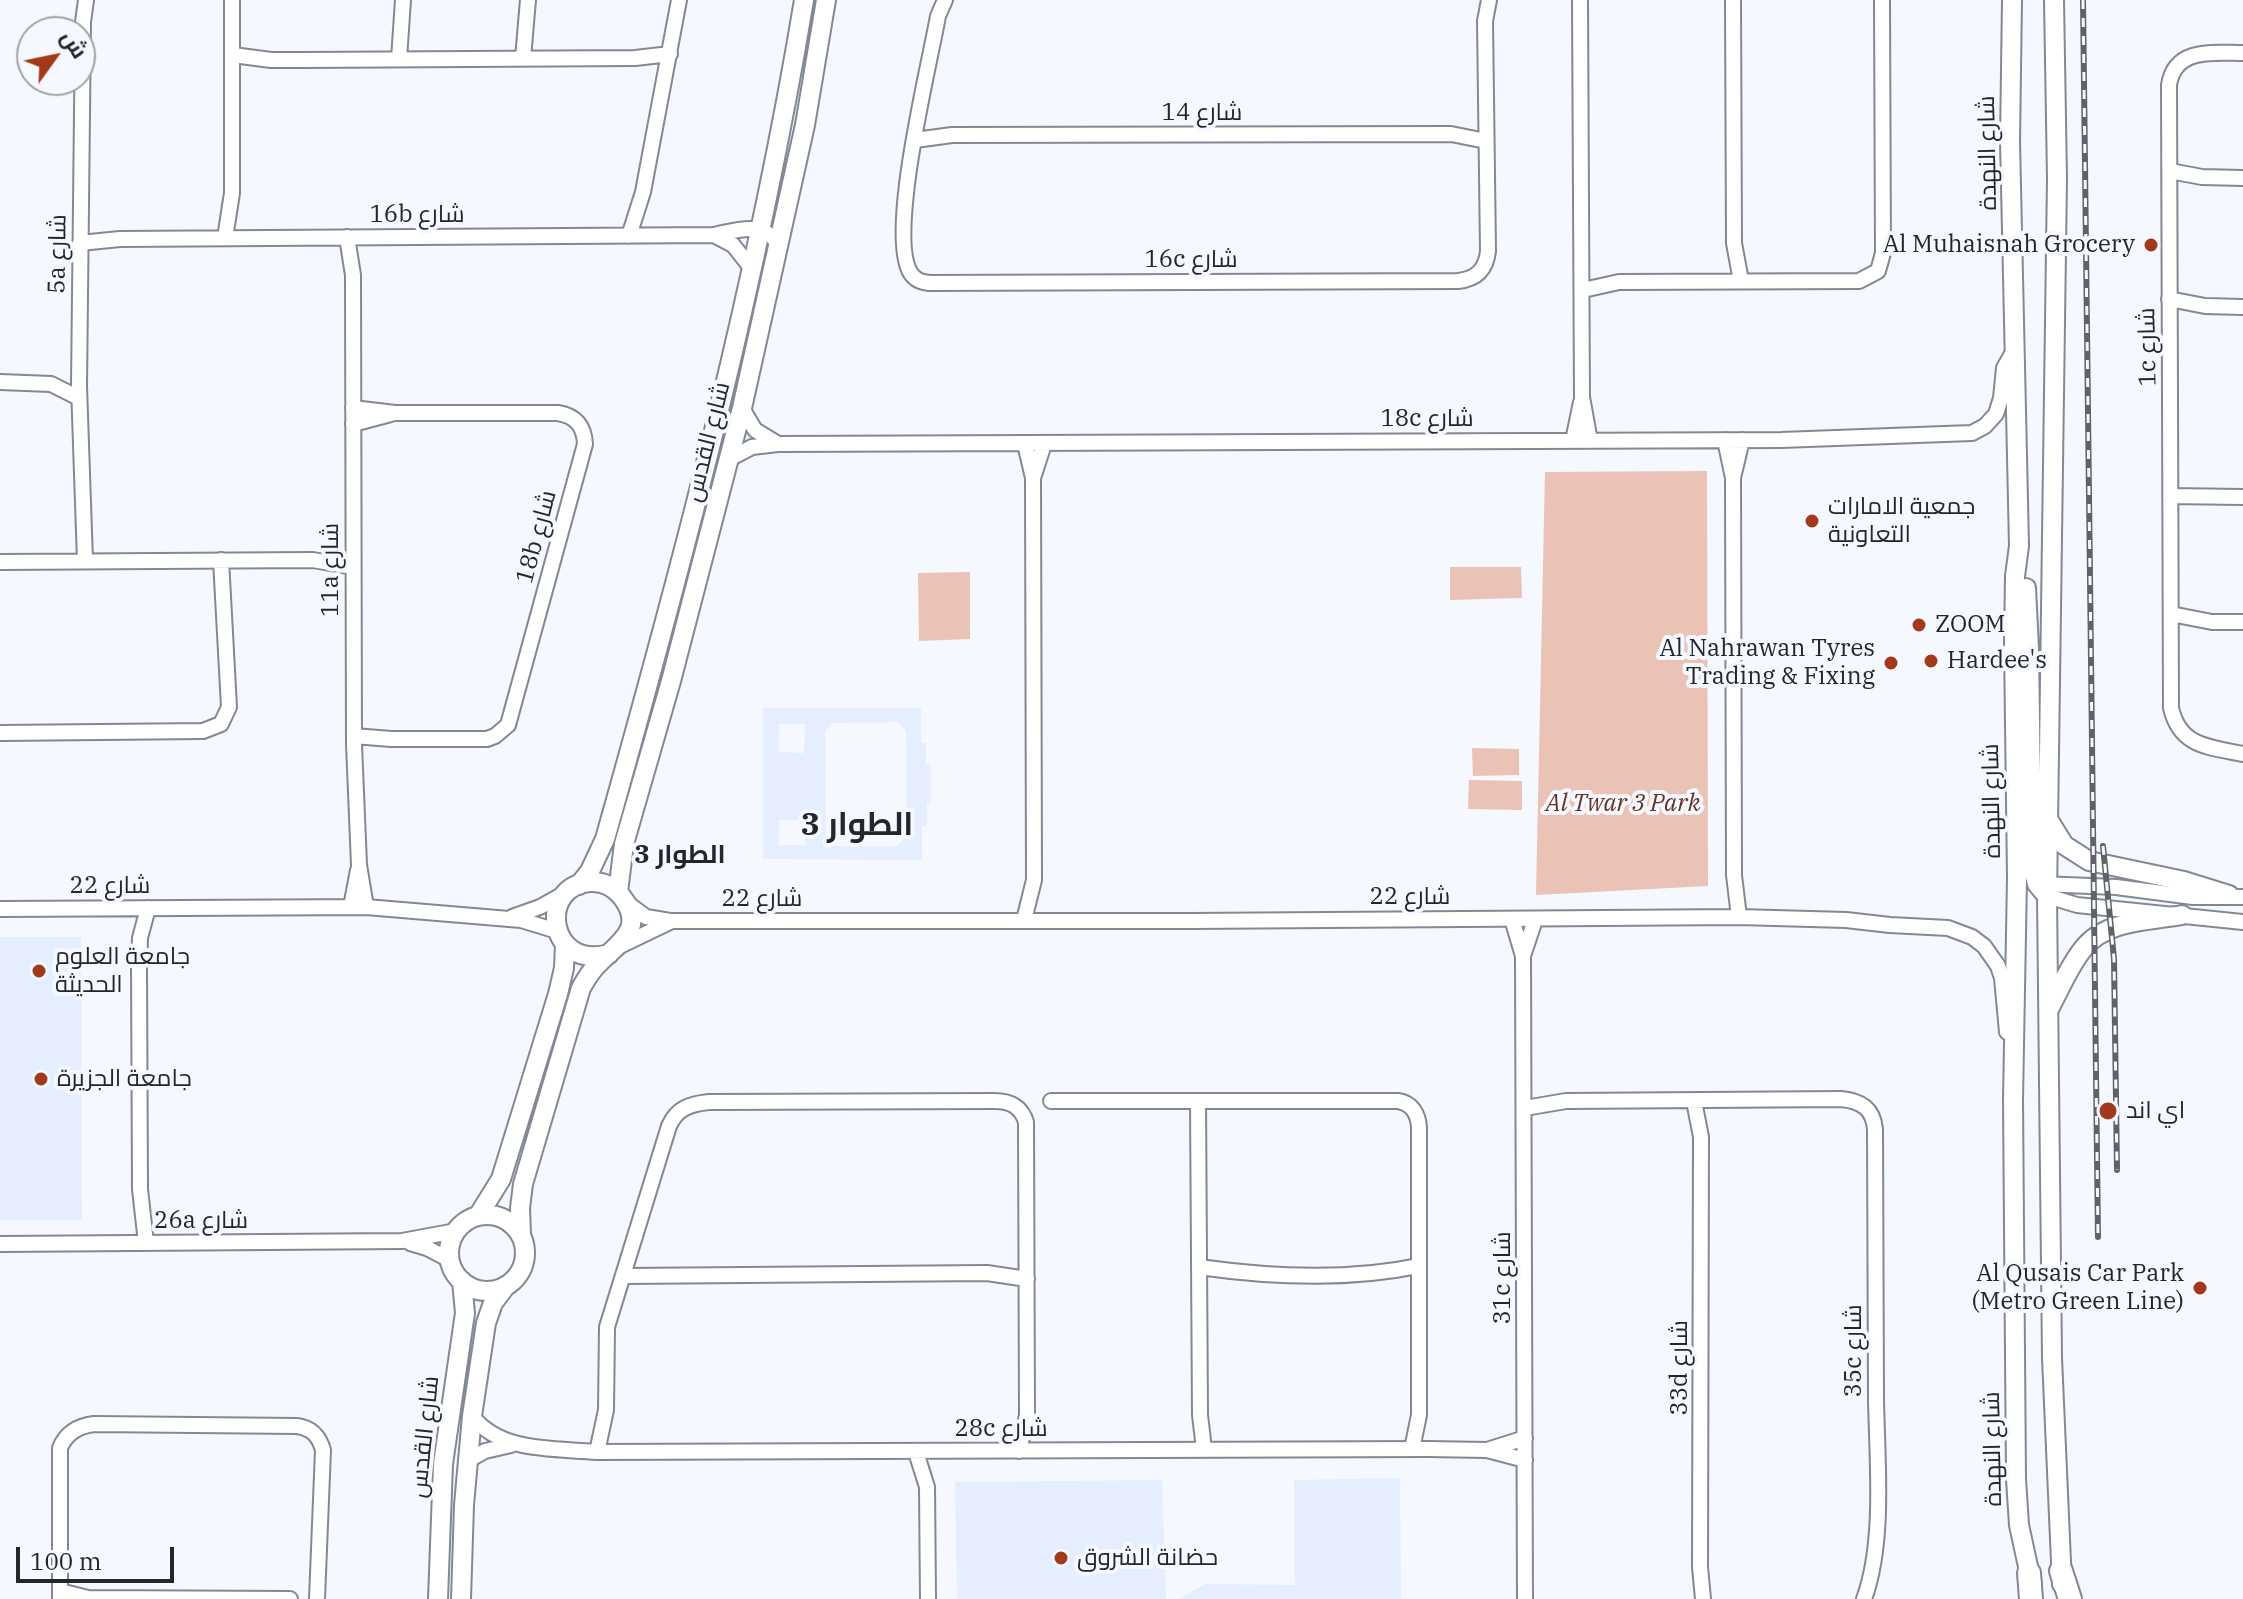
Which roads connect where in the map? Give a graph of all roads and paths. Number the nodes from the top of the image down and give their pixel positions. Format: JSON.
{"nodes":[{"id":1,"x":86,"y":0,"type":"edge"},
{"id":2,"x":232,"y":0,"type":"edge"},
{"id":3,"x":403,"y":0,"type":"edge"},
{"id":4,"x":528,"y":0,"type":"edge"},
{"id":5,"x":679,"y":0,"type":"edge"},
{"id":6,"x":804,"y":0,"type":"edge"},
{"id":7,"x":826,"y":0,"type":"edge"},
{"id":8,"x":936,"y":0,"type":"edge"},
{"id":9,"x":945,"y":0,"type":"edge"},
{"id":10,"x":1481,"y":0,"type":"edge"},
{"id":11,"x":1489,"y":0,"type":"edge"},
{"id":12,"x":1580,"y":0,"type":"edge"},
{"id":13,"x":1733,"y":0,"type":"edge"},
{"id":14,"x":1882,"y":0,"type":"edge"},
{"id":15,"x":2012,"y":0,"type":"edge"},
{"id":16,"x":2054,"y":0,"type":"edge"},
{"id":17,"x":2060,"y":0,"type":"edge"},
{"id":18,"x":938,"y":16,"type":"junction"},
{"id":19,"x":1485,"y":21,"type":"junction"},
{"id":20,"x":2055,"y":38,"type":"junction"},
{"id":21,"x":2243,"y":53,"type":"edge"},
{"id":22,"x":529,"y":58,"type":"junction"},
{"id":23,"x":404,"y":59,"type":"junction"},
{"id":24,"x":669,"y":59,"type":"junction"},
{"id":25,"x":234,"y":60,"type":"junction"},
{"id":26,"x":918,"y":124,"type":"junction"},
{"id":27,"x":1486,"y":125,"type":"junction"},
{"id":28,"x":1451,"y":134,"type":"junction"},
{"id":29,"x":952,"y":135,"type":"junction"},
{"id":30,"x":915,"y":140,"type":"junction"},
{"id":31,"x":1486,"y":141,"type":"junction"},
{"id":32,"x":2243,"y":178,"type":"edge"},
{"id":33,"x":2170,"y":179,"type":"junction"},
{"id":34,"x":643,"y":192,"type":"junction"},
{"id":35,"x":761,"y":229,"type":"junction"},
{"id":36,"x":713,"y":235,"type":"junction"},
{"id":37,"x":629,"y":236,"type":"junction"},
{"id":38,"x":645,"y":236,"type":"junction"},
{"id":39,"x":353,"y":237,"type":"junction"},
{"id":40,"x":80,"y":238,"type":"junction"},
{"id":41,"x":232,"y":238,"type":"junction"},
{"id":42,"x":1734,"y":243,"type":"junction"},
{"id":43,"x":779,"y":246,"type":"junction"},
{"id":44,"x":752,"y":269,"type":"junction"},
{"id":45,"x":1583,"y":274,"type":"junction"},
{"id":46,"x":1725,"y":281,"type":"junction"},
{"id":47,"x":1741,"y":281,"type":"junction"},
{"id":48,"x":1619,"y":282,"type":"junction"},
{"id":49,"x":1583,"y":290,"type":"junction"},
{"id":50,"x":2169,"y":299,"type":"junction"},
{"id":51,"x":2205,"y":306,"type":"junction"},
{"id":52,"x":2243,"y":307,"type":"edge"},
{"id":53,"x":2169,"y":315,"type":"junction"},
{"id":54,"x":2016,"y":347,"type":"junction"},
{"id":55,"x":79,"y":367,"type":"junction"},
{"id":56,"x":0,"y":382,"type":"edge"},
{"id":57,"x":43,"y":383,"type":"junction"},
{"id":58,"x":1582,"y":397,"type":"junction"},
{"id":59,"x":79,"y":398,"type":"junction"},
{"id":60,"x":353,"y":408,"type":"junction"},
{"id":61,"x":742,"y":408,"type":"junction"},
{"id":62,"x":395,"y":413,"type":"junction"},
{"id":63,"x":353,"y":424,"type":"junction"},
{"id":64,"x":1725,"y":440,"type":"junction"},
{"id":65,"x":1742,"y":440,"type":"junction"},
{"id":66,"x":1573,"y":441,"type":"junction"},
{"id":67,"x":1590,"y":441,"type":"junction"},
{"id":68,"x":778,"y":444,"type":"junction"},
{"id":69,"x":1025,"y":444,"type":"junction"},
{"id":70,"x":1044,"y":444,"type":"junction"},
{"id":71,"x":729,"y":459,"type":"junction"},
{"id":72,"x":1033,"y":478,"type":"junction"},
{"id":73,"x":1733,"y":478,"type":"junction"},
{"id":74,"x":2170,"y":496,"type":"junction"},
{"id":75,"x":2243,"y":497,"type":"edge"},
{"id":76,"x":2019,"y":546,"type":"junction"},
{"id":77,"x":224,"y":560,"type":"junction"},
{"id":78,"x":352,"y":560,"type":"junction"},
{"id":79,"x":81,"y":561,"type":"junction"},
{"id":80,"x":0,"y":562,"type":"edge"},
{"id":81,"x":2171,"y":622,"type":"junction"},
{"id":82,"x":2243,"y":622,"type":"edge"},
{"id":83,"x":0,"y":733,"type":"edge"},
{"id":84,"x":354,"y":740,"type":"junction"},
{"id":85,"x":2243,"y":754,"type":"edge"},
{"id":86,"x":2048,"y":818,"type":"junction"},
{"id":87,"x":1034,"y":880,"type":"junction"},
{"id":88,"x":2017,"y":883,"type":"junction"},
{"id":89,"x":574,"y":888,"type":"junction"},
{"id":90,"x":2044,"y":888,"type":"junction"},
{"id":91,"x":2236,"y":896,"type":"edge"},
{"id":92,"x":622,"y":897,"type":"junction"},
{"id":93,"x":358,"y":907,"type":"junction"},
{"id":94,"x":132,"y":908,"type":"junction"},
{"id":95,"x":148,"y":908,"type":"junction"},
{"id":96,"x":0,"y":909,"type":"edge"},
{"id":97,"x":2182,"y":915,"type":"junction"},
{"id":98,"x":1733,"y":917,"type":"junction"},
{"id":99,"x":507,"y":919,"type":"junction"},
{"id":100,"x":1512,"y":919,"type":"junction"},
{"id":101,"x":1024,"y":920,"type":"junction"},
{"id":102,"x":1041,"y":920,"type":"junction"},
{"id":103,"x":1535,"y":920,"type":"junction"},
{"id":104,"x":670,"y":921,"type":"junction"},
{"id":105,"x":2243,"y":922,"type":"edge"},
{"id":106,"x":140,"y":938,"type":"junction"},
{"id":107,"x":561,"y":938,"type":"junction"},
{"id":108,"x":614,"y":950,"type":"junction"},
{"id":109,"x":1523,"y":956,"type":"junction"},
{"id":110,"x":2048,"y":1011,"type":"junction"},
{"id":111,"x":1525,"y":1091,"type":"junction"},
{"id":112,"x":2013,"y":1100,"type":"junction"},
{"id":113,"x":1051,"y":1101,"type":"dead end"},
{"id":114,"x":1198,"y":1101,"type":"junction"},
{"id":115,"x":1566,"y":1101,"type":"junction"},
{"id":116,"x":1701,"y":1101,"type":"junction"},
{"id":117,"x":1525,"y":1108,"type":"junction"},
{"id":118,"x":478,"y":1216,"type":"junction"},
{"id":119,"x":456,"y":1231,"type":"junction"},
{"id":120,"x":521,"y":1234,"type":"junction"},
{"id":121,"x":402,"y":1241,"type":"junction"},
{"id":122,"x":140,"y":1243,"type":"junction"},
{"id":123,"x":0,"y":1244,"type":"edge"},
{"id":124,"x":629,"y":1259,"type":"junction"},
{"id":125,"x":450,"y":1260,"type":"junction"},
{"id":126,"x":1418,"y":1266,"type":"junction"},
{"id":127,"x":1027,"y":1272,"type":"junction"},
{"id":128,"x":662,"y":1274,"type":"junction"},
{"id":129,"x":1199,"y":1274,"type":"junction"},
{"id":130,"x":1379,"y":1274,"type":"junction"},
{"id":131,"x":624,"y":1276,"type":"junction"},
{"id":132,"x":462,"y":1281,"type":"junction"},
{"id":133,"x":1418,"y":1282,"type":"junction"},
{"id":134,"x":505,"y":1287,"type":"junction"},
{"id":135,"x":606,"y":1410,"type":"junction"},
{"id":136,"x":1027,"y":1415,"type":"junction"},
{"id":137,"x":1419,"y":1415,"type":"junction"},
{"id":138,"x":472,"y":1416,"type":"junction"},
{"id":139,"x":1525,"y":1438,"type":"junction"},
{"id":140,"x":515,"y":1444,"type":"junction"},
{"id":141,"x":1199,"y":1449,"type":"junction"},
{"id":142,"x":1412,"y":1449,"type":"junction"},
{"id":143,"x":1428,"y":1449,"type":"junction"},
{"id":144,"x":1487,"y":1450,"type":"junction"},
{"id":145,"x":937,"y":1451,"type":"junction"},
{"id":146,"x":1019,"y":1451,"type":"junction"},
{"id":147,"x":1036,"y":1451,"type":"junction"},
{"id":148,"x":597,"y":1452,"type":"junction"},
{"id":149,"x":614,"y":1452,"type":"junction"},
{"id":150,"x":916,"y":1452,"type":"junction"},
{"id":151,"x":1525,"y":1460,"type":"junction"},
{"id":152,"x":467,"y":1461,"type":"junction"},
{"id":153,"x":927,"y":1487,"type":"junction"},
{"id":154,"x":2061,"y":1571,"type":"junction"},
{"id":155,"x":2029,"y":1573,"type":"joint"},
{"id":156,"x":60,"y":1595,"type":"edge"},
{"id":157,"x":316,"y":1595,"type":"edge"},
{"id":158,"x":86,"y":1598,"type":"edge"},
{"id":159,"x":289,"y":1599,"type":"edge"},
{"id":160,"x":438,"y":1599,"type":"edge"},
{"id":161,"x":461,"y":1599,"type":"edge"},
{"id":162,"x":928,"y":1599,"type":"edge"},
{"id":163,"x":1525,"y":1599,"type":"edge"},
{"id":164,"x":1703,"y":1599,"type":"edge"},
{"id":165,"x":1864,"y":1599,"type":"edge"},
{"id":166,"x":2033,"y":1599,"type":"edge"},
{"id":167,"x":2064,"y":1599,"type":"edge"},
{"id":168,"x":2070,"y":1599,"type":"edge"}],
"edges":[{"from":1,"to":40,"type":"street","name":"5a شارع"},
{"from":2,"to":25,"type":"street"},
{"from":3,"to":23,"type":"street"},
{"from":4,"to":22,"type":"street"},
{"from":5,"to":24,"type":"street"},
{"from":6,"to":35,"type":"main road","name":"شارع القدس"},
{"from":7,"to":43,"type":"main road","name":"شارع القدس"},
{"from":8,"to":18,"type":"street"},
{"from":9,"to":18,"type":"street"},
{"from":10,"to":19,"type":"street"},
{"from":11,"to":19,"type":"street"},
{"from":12,"to":45,"type":"street"},
{"from":13,"to":42,"type":"street"},
{"from":14,"to":47,"type":"street"},
{"from":15,"to":54,"type":"main road","name":"شارع النهدة"},
{"from":16,"to":20,"type":"main road"},
{"from":17,"to":20,"type":"street"},
{"from":18,"to":26,"type":"street"},
{"from":19,"to":27,"type":"street"},
{"from":20,"to":86,"type":"main road"},
{"from":21,"to":33,"type":"street","name":"1c شارع"},
{"from":22,"to":23,"type":"street"},
{"from":22,"to":24,"type":"street"},
{"from":23,"to":25,"type":"street"},
{"from":24,"to":34,"type":"street"},
{"from":25,"to":41,"type":"street"},
{"from":26,"to":29,"type":"street","name":"شارع 14"},
{"from":26,"to":30,"type":"street"},
{"from":27,"to":28,"type":"street","name":"شارع 14"},
{"from":27,"to":31,"type":"street"},
{"from":28,"to":29,"type":"street","name":"شارع 14"},
{"from":28,"to":31,"type":"street","name":"شارع 14"},
{"from":29,"to":30,"type":"street","name":"شارع 14"},
{"from":30,"to":31,"type":"street","name":"16c شارع"},
{"from":32,"to":33,"type":"street"},
{"from":33,"to":50,"type":"street","name":"1c شارع"},
{"from":34,"to":37,"type":"street"},
{"from":34,"to":38,"type":"street"},
{"from":35,"to":36,"type":"street","name":"16b شارع"},
{"from":35,"to":43,"type":"street"},
{"from":35,"to":44,"type":"main road","name":"شارع القدس"},
{"from":36,"to":38,"type":"street","name":"16b شارع"},
{"from":36,"to":44,"type":"street"},
{"from":37,"to":38,"type":"street","name":"16b شارع"},
{"from":37,"to":39,"type":"street","name":"16b شارع"},
{"from":39,"to":41,"type":"street","name":"16b شارع"},
{"from":39,"to":60,"type":"street","name":"11a شارع"},
{"from":40,"to":41,"type":"street","name":"16b شارع"},
{"from":40,"to":55,"type":"street","name":"5a شارع"},
{"from":42,"to":46,"type":"street"},
{"from":42,"to":47,"type":"street"},
{"from":43,"to":61,"type":"main road","name":"شارع القدس"},
{"from":44,"to":89,"type":"main road","name":"شارع القدس"},
{"from":45,"to":48,"type":"street"},
{"from":45,"to":49,"type":"street"},
{"from":46,"to":47,"type":"street"},
{"from":46,"to":48,"type":"street"},
{"from":48,"to":49,"type":"street"},
{"from":49,"to":58,"type":"street"},
{"from":50,"to":51,"type":"street"},
{"from":50,"to":53,"type":"street","name":"1c شارع"},
{"from":51,"to":52,"type":"street"},
{"from":51,"to":53,"type":"street"},
{"from":53,"to":74,"type":"street","name":"1c شارع"},
{"from":54,"to":65,"type":"street","name":"18c شارع"},
{"from":54,"to":76,"type":"main road","name":"شارع النهدة"},
{"from":55,"to":57,"type":"street"},
{"from":55,"to":59,"type":"street","name":"5a شارع"},
{"from":56,"to":57,"type":"street"},
{"from":57,"to":59,"type":"street"},
{"from":58,"to":66,"type":"street"},
{"from":58,"to":67,"type":"street"},
{"from":59,"to":79,"type":"street","name":"5a شارع"},
{"from":60,"to":62,"type":"street","name":"18b شارع"},
{"from":60,"to":63,"type":"street","name":"11a شارع"},
{"from":61,"to":68,"type":"street"},
{"from":61,"to":71,"type":"main road","name":"شارع القدس"},
{"from":62,"to":63,"type":"street","name":"18b شارع"},
{"from":62,"to":84,"type":"street","name":"18b شارع"},
{"from":63,"to":78,"type":"street","name":"11a شارع"},
{"from":64,"to":65,"type":"street","name":"18c شارع"},
{"from":64,"to":67,"type":"street","name":"18c شارع"},
{"from":64,"to":73,"type":"street"},
{"from":65,"to":73,"type":"street"},
{"from":66,"to":67,"type":"street","name":"18c شارع"},
{"from":66,"to":70,"type":"street","name":"18c شارع"},
{"from":68,"to":69,"type":"street","name":"18c شارع"},
{"from":68,"to":71,"type":"street","name":"18c شارع"},
{"from":69,"to":70,"type":"street","name":"18c شارع"},
{"from":69,"to":72,"type":"street"},
{"from":70,"to":72,"type":"street"},
{"from":71,"to":92,"type":"main road","name":"شارع القدس"},
{"from":72,"to":87,"type":"street"},
{"from":73,"to":98,"type":"street"},
{"from":74,"to":75,"type":"street"},
{"from":74,"to":81,"type":"street","name":"1c شارع"},
{"from":76,"to":88,"type":"main road","name":"شارع النهدة"},
{"from":76,"to":90,"type":"main road"},
{"from":77,"to":78,"type":"street"},
{"from":77,"to":79,"type":"street"},
{"from":77,"to":83,"type":"street"},
{"from":78,"to":84,"type":"street","name":"11a شارع"},
{"from":79,"to":80,"type":"street"},
{"from":81,"to":82,"type":"street"},
{"from":81,"to":85,"type":"street","name":"1c شارع"},
{"from":84,"to":93,"type":"street","name":"11a شارع"},
{"from":86,"to":90,"type":"main road"},
{"from":86,"to":91,"type":"main road"},
{"from":87,"to":101,"type":"street"},
{"from":87,"to":102,"type":"street"},
{"from":88,"to":90,"type":"street"},
{"from":88,"to":112,"type":"main road","name":"شارع النهدة"},
{"from":89,"to":92,"type":"main road"},
{"from":89,"to":99,"type":"street","name":"شارع 22"},
{"from":89,"to":107,"type":"main road"},
{"from":90,"to":91,"type":"street"},
{"from":90,"to":97,"type":"street"},
{"from":90,"to":110,"type":"main road"},
{"from":92,"to":104,"type":"street","name":"شارع 22"},
{"from":92,"to":108,"type":"main road"},
{"from":93,"to":95,"type":"street","name":"شارع 22"},
{"from":93,"to":99,"type":"street","name":"شارع 22"},
{"from":94,"to":95,"type":"street","name":"شارع 22"},
{"from":94,"to":96,"type":"street","name":"شارع 22"},
{"from":94,"to":106,"type":"street"},
{"from":95,"to":106,"type":"street"},
{"from":97,"to":105,"type":"street"},
{"from":97,"to":110,"type":"main road"},
{"from":98,"to":103,"type":"street","name":"شارع 22"},
{"from":98,"to":112,"type":"street","name":"شارع 22"},
{"from":99,"to":107,"type":"street","name":"شارع 22"},
{"from":100,"to":102,"type":"street","name":"شارع 22"},
{"from":100,"to":103,"type":"street","name":"شارع 22"},
{"from":100,"to":109,"type":"street","name":"31c شارع"},
{"from":101,"to":102,"type":"street","name":"شارع 22"},
{"from":101,"to":104,"type":"street","name":"شارع 22"},
{"from":103,"to":109,"type":"street","name":"31c شارع"},
{"from":104,"to":108,"type":"street","name":"شارع 22"},
{"from":106,"to":122,"type":"street"},
{"from":107,"to":108,"type":"main road"},
{"from":107,"to":118,"type":"main road"},
{"from":108,"to":120,"type":"main road"},
{"from":109,"to":111,"type":"street","name":"31c شارع"},
{"from":110,"to":154,"type":"main road"},
{"from":111,"to":115,"type":"street"},
{"from":111,"to":117,"type":"street","name":"31c شارع"},
{"from":112,"to":155,"type":"main road","name":"شارع النهدة"},
{"from":113,"to":114,"type":"street"},
{"from":114,"to":126,"type":"street"},
{"from":114,"to":129,"type":"street"},
{"from":115,"to":116,"type":"street"},
{"from":115,"to":117,"type":"street"},
{"from":116,"to":164,"type":"street","name":"33d شارع"},
{"from":116,"to":165,"type":"street","name":"35c شارع"},
{"from":117,"to":139,"type":"street","name":"31c شارع"},
{"from":118,"to":119,"type":"main road"},
{"from":118,"to":120,"type":"main road"},
{"from":119,"to":121,"type":"street","name":"26a شارع"},
{"from":119,"to":125,"type":"main road"},
{"from":120,"to":134,"type":"main road"},
{"from":121,"to":122,"type":"street","name":"26a شارع"},
{"from":121,"to":125,"type":"street","name":"26a شارع"},
{"from":122,"to":123,"type":"street","name":"26a شارع"},
{"from":124,"to":127,"type":"street"},
{"from":124,"to":128,"type":"street"},
{"from":124,"to":131,"type":"street"},
{"from":125,"to":132,"type":"main road"},
{"from":126,"to":130,"type":"street"},
{"from":126,"to":133,"type":"street"},
{"from":127,"to":128,"type":"street"},
{"from":127,"to":136,"type":"street"},
{"from":128,"to":131,"type":"street"},
{"from":129,"to":130,"type":"street"},
{"from":129,"to":141,"type":"street"},
{"from":130,"to":133,"type":"street"},
{"from":131,"to":135,"type":"street"},
{"from":132,"to":134,"type":"main road"},
{"from":132,"to":160,"type":"main road","name":"شارع القدس"},
{"from":133,"to":137,"type":"street"},
{"from":134,"to":138,"type":"main road","name":"شارع القدس"},
{"from":135,"to":148,"type":"street"},
{"from":135,"to":149,"type":"street"},
{"from":136,"to":146,"type":"street"},
{"from":136,"to":147,"type":"street"},
{"from":137,"to":142,"type":"street"},
{"from":137,"to":143,"type":"street"},
{"from":138,"to":140,"type":"street","name":"28c شارع"},
{"from":138,"to":152,"type":"main road","name":"شارع القدس"},
{"from":139,"to":144,"type":"street","name":"28c شارع"},
{"from":139,"to":151,"type":"street","name":"31c شارع"},
{"from":140,"to":148,"type":"street","name":"28c شارع"},
{"from":140,"to":152,"type":"street","name":"28c شارع"},
{"from":141,"to":142,"type":"street","name":"28c شارع"},
{"from":141,"to":147,"type":"street","name":"28c شارع"},
{"from":142,"to":143,"type":"street","name":"28c شارع"},
{"from":143,"to":144,"type":"street","name":"28c شارع"},
{"from":144,"to":151,"type":"street","name":"28c شارع"},
{"from":145,"to":146,"type":"street","name":"28c شارع"},
{"from":145,"to":150,"type":"street","name":"28c شارع"},
{"from":145,"to":153,"type":"street"},
{"from":146,"to":147,"type":"street","name":"28c شارع"},
{"from":148,"to":149,"type":"street","name":"28c شارع"},
{"from":149,"to":150,"type":"street","name":"28c شارع"},
{"from":150,"to":153,"type":"street"},
{"from":151,"to":163,"type":"street","name":"31c شارع"},
{"from":152,"to":161,"type":"main road","name":"شارع القدس"},
{"from":153,"to":162,"type":"street"},
{"from":154,"to":167,"type":"main road"},
{"from":154,"to":168,"type":"highway"},
{"from":155,"to":166,"type":"highway"},
{"from":156,"to":157,"type":"street"},
{"from":156,"to":158,"type":"street"},
{"from":157,"to":159,"type":"street"},
{"from":158,"to":159,"type":"street"}]}
